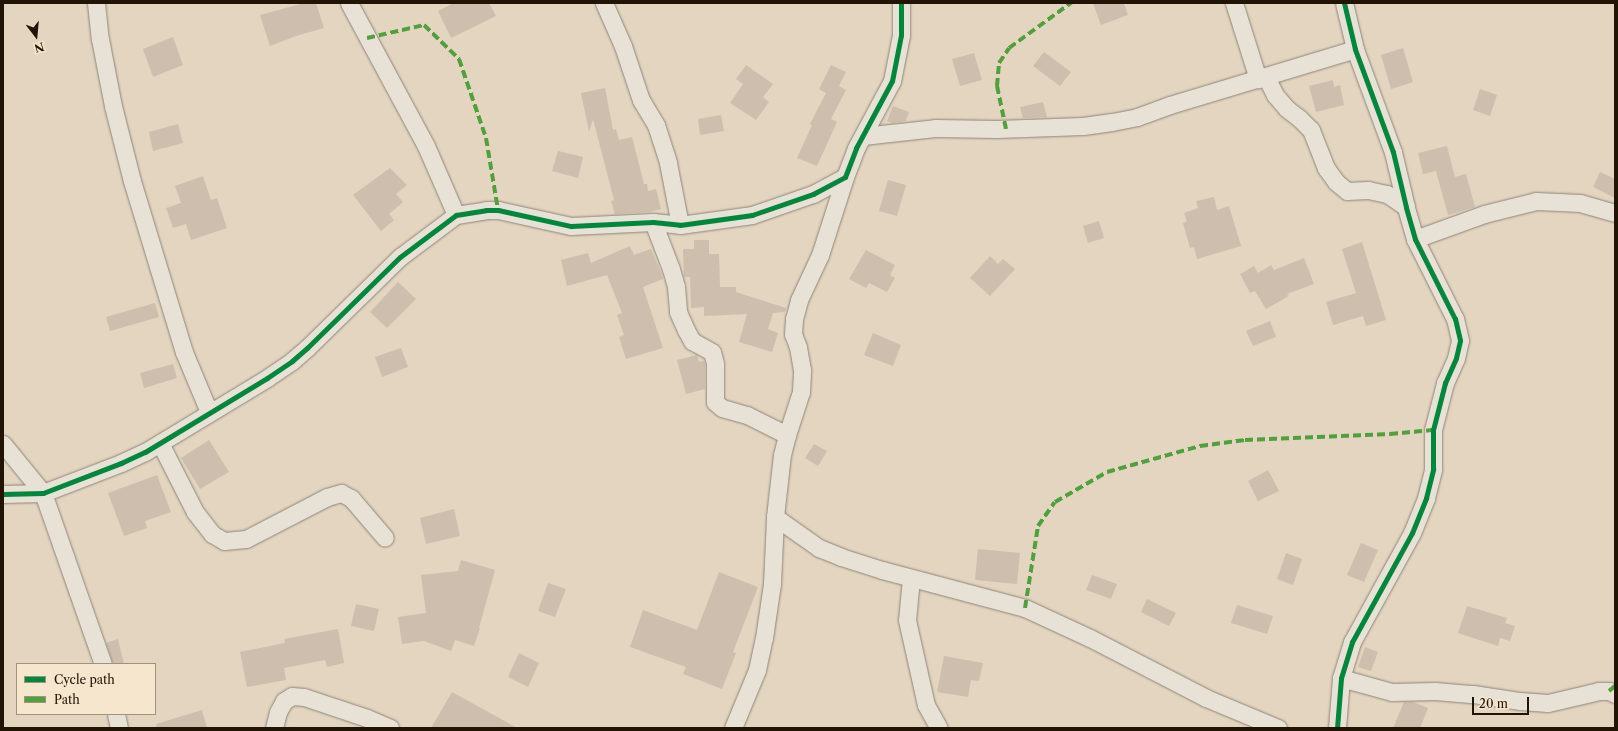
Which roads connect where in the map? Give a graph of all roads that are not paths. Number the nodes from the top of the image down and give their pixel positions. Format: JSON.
{"nodes":[{"id":1,"x":96,"y":3,"type":"edge"},
{"id":2,"x":349,"y":3,"type":"edge"},
{"id":3,"x":604,"y":3,"type":"edge"},
{"id":4,"x":901,"y":3,"type":"edge"},
{"id":5,"x":1234,"y":3,"type":"edge"},
{"id":6,"x":1344,"y":3,"type":"edge"},
{"id":7,"x":1355,"y":49,"type":"junction"},
{"id":8,"x":1262,"y":78,"type":"junction"},
{"id":9,"x":863,"y":136,"type":"junction"},
{"id":10,"x":845,"y":178,"type":"junction"},
{"id":11,"x":1406,"y":207,"type":"junction"},
{"id":12,"x":1615,"y":213,"type":"edge"},
{"id":13,"x":456,"y":215,"type":"junction"},
{"id":14,"x":653,"y":222,"type":"junction"},
{"id":15,"x":680,"y":224,"type":"junction"},
{"id":16,"x":1416,"y":239,"type":"junction"},
{"id":17,"x":209,"y":412,"type":"junction"},
{"id":18,"x":786,"y":435,"type":"junction"},
{"id":19,"x":160,"y":443,"type":"junction"},
{"id":20,"x":3,"y":444,"type":"edge"},
{"id":21,"x":42,"y":493,"type":"junction"},
{"id":22,"x":3,"y":494,"type":"edge"},
{"id":23,"x":775,"y":517,"type":"junction"},
{"id":24,"x":384,"y":538,"type":"dead end"},
{"id":25,"x":911,"y":578,"type":"junction"},
{"id":26,"x":103,"y":663,"type":"edge"},
{"id":27,"x":1341,"y":678,"type":"junction"},
{"id":28,"x":1615,"y":694,"type":"edge"},
{"id":29,"x":116,"y":715,"type":"edge"},
{"id":30,"x":119,"y":728,"type":"edge"},
{"id":31,"x":274,"y":728,"type":"edge"},
{"id":32,"x":390,"y":728,"type":"edge"},
{"id":33,"x":733,"y":728,"type":"edge"},
{"id":34,"x":939,"y":728,"type":"edge"},
{"id":35,"x":1278,"y":728,"type":"edge"},
{"id":36,"x":1337,"y":728,"type":"edge"}],
"edges":[{"from":1,"to":17,"type":"street"},
{"from":2,"to":13,"type":"street"},
{"from":3,"to":15,"type":"street"},
{"from":4,"to":9,"type":"street"},
{"from":5,"to":8,"type":"street"},
{"from":6,"to":7,"type":"street"},
{"from":7,"to":8,"type":"street"},
{"from":7,"to":11,"type":"street"},
{"from":8,"to":9,"type":"street"},
{"from":8,"to":11,"type":"street"},
{"from":9,"to":10,"type":"street"},
{"from":10,"to":15,"type":"street"},
{"from":10,"to":18,"type":"street"},
{"from":11,"to":16,"type":"street"},
{"from":12,"to":16,"type":"street"},
{"from":13,"to":14,"type":"street"},
{"from":13,"to":17,"type":"street"},
{"from":14,"to":15,"type":"street"},
{"from":14,"to":18,"type":"street"},
{"from":16,"to":27,"type":"street"},
{"from":17,"to":19,"type":"street"},
{"from":18,"to":23,"type":"street"},
{"from":19,"to":21,"type":"street"},
{"from":19,"to":24,"type":"street"},
{"from":20,"to":21,"type":"street"},
{"from":21,"to":22,"type":"street"},
{"from":21,"to":26,"type":"street"},
{"from":23,"to":25,"type":"street"},
{"from":23,"to":33,"type":"street"},
{"from":25,"to":34,"type":"street"},
{"from":25,"to":35,"type":"street"},
{"from":27,"to":28,"type":"street"},
{"from":27,"to":36,"type":"street"},
{"from":29,"to":30,"type":"street"},
{"from":31,"to":32,"type":"street"}]}
